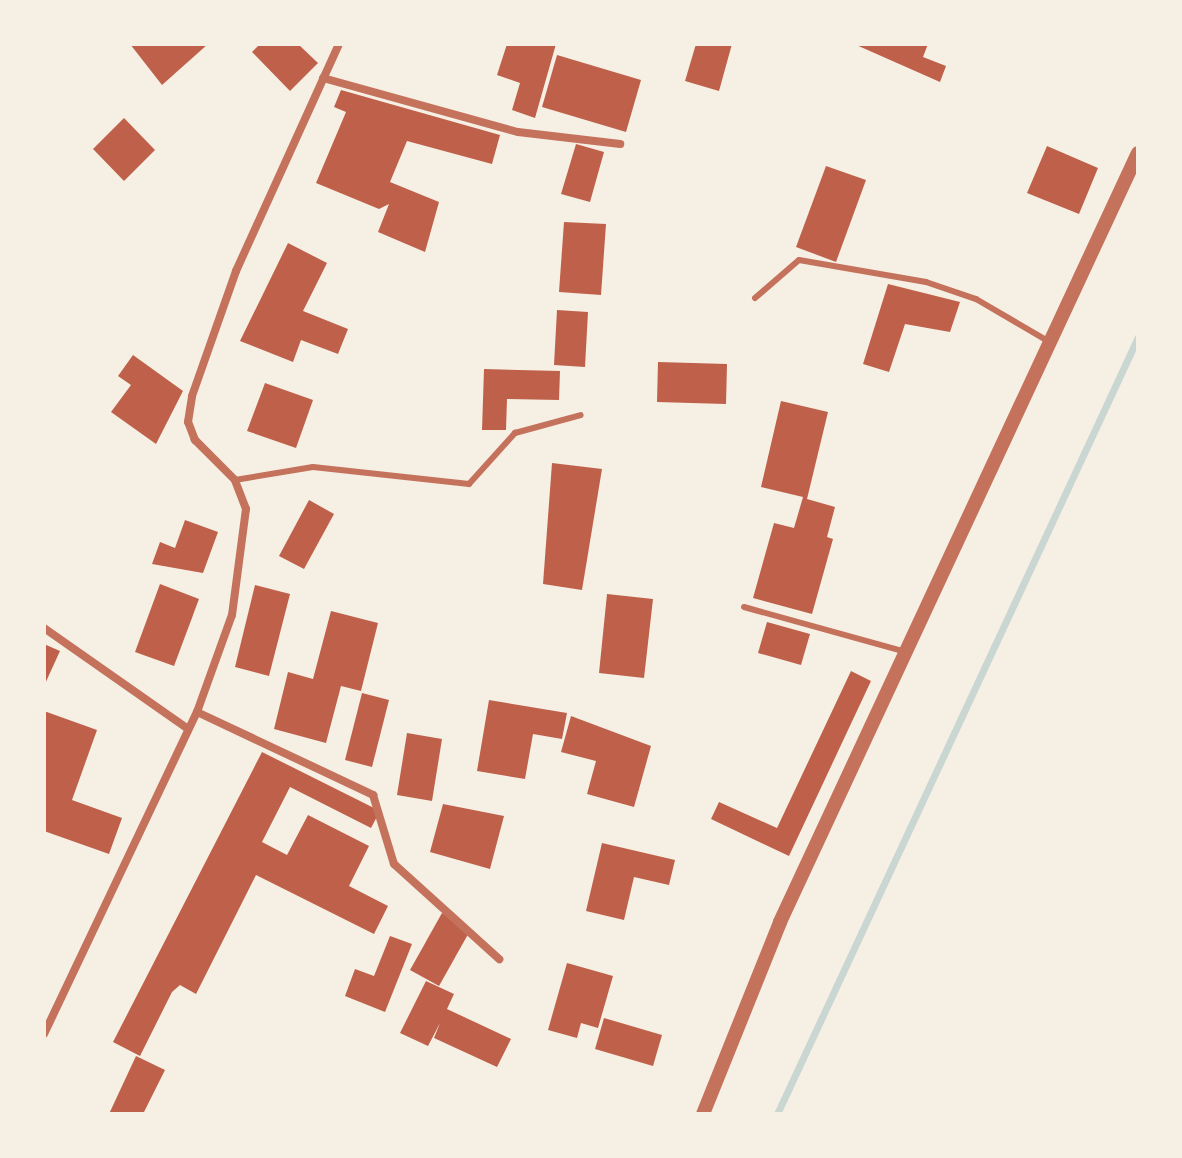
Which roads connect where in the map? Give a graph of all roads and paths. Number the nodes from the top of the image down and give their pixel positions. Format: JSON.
{"nodes":[{"id":1,"x":339,"y":44,"type":"edge"},
{"id":2,"x":323,"y":78,"type":"junction"},
{"id":3,"x":620,"y":144,"type":"dead end"},
{"id":4,"x":1138,"y":153,"type":"edge"},
{"id":5,"x":755,"y":298,"type":"dead end"},
{"id":6,"x":1051,"y":343,"type":"junction"},
{"id":7,"x":581,"y":415,"type":"dead end"},
{"id":8,"x":235,"y":480,"type":"junction"},
{"id":9,"x":744,"y":607,"type":"dead end"},
{"id":10,"x":44,"y":628,"type":"edge"},
{"id":11,"x":907,"y":653,"type":"junction"},
{"id":12,"x":197,"y":712,"type":"junction"},
{"id":13,"x":188,"y":729,"type":"junction"},
{"id":14,"x":499,"y":959,"type":"dead end"},
{"id":15,"x":44,"y":1034,"type":"edge"},
{"id":16,"x":703,"y":1114,"type":"edge"}],
"edges":[{"from":1,"to":2,"type":"street"},
{"from":2,"to":3,"type":"street"},
{"from":2,"to":8,"type":"street"},
{"from":4,"to":6,"type":"street"},
{"from":5,"to":6,"type":"lane"},
{"from":6,"to":11,"type":"street"},
{"from":7,"to":8,"type":"lane"},
{"from":8,"to":12,"type":"street"},
{"from":9,"to":11,"type":"lane"},
{"from":10,"to":13,"type":"street"},
{"from":11,"to":16,"type":"street"},
{"from":12,"to":13,"type":"street"},
{"from":12,"to":14,"type":"street"},
{"from":13,"to":15,"type":"street"}]}
